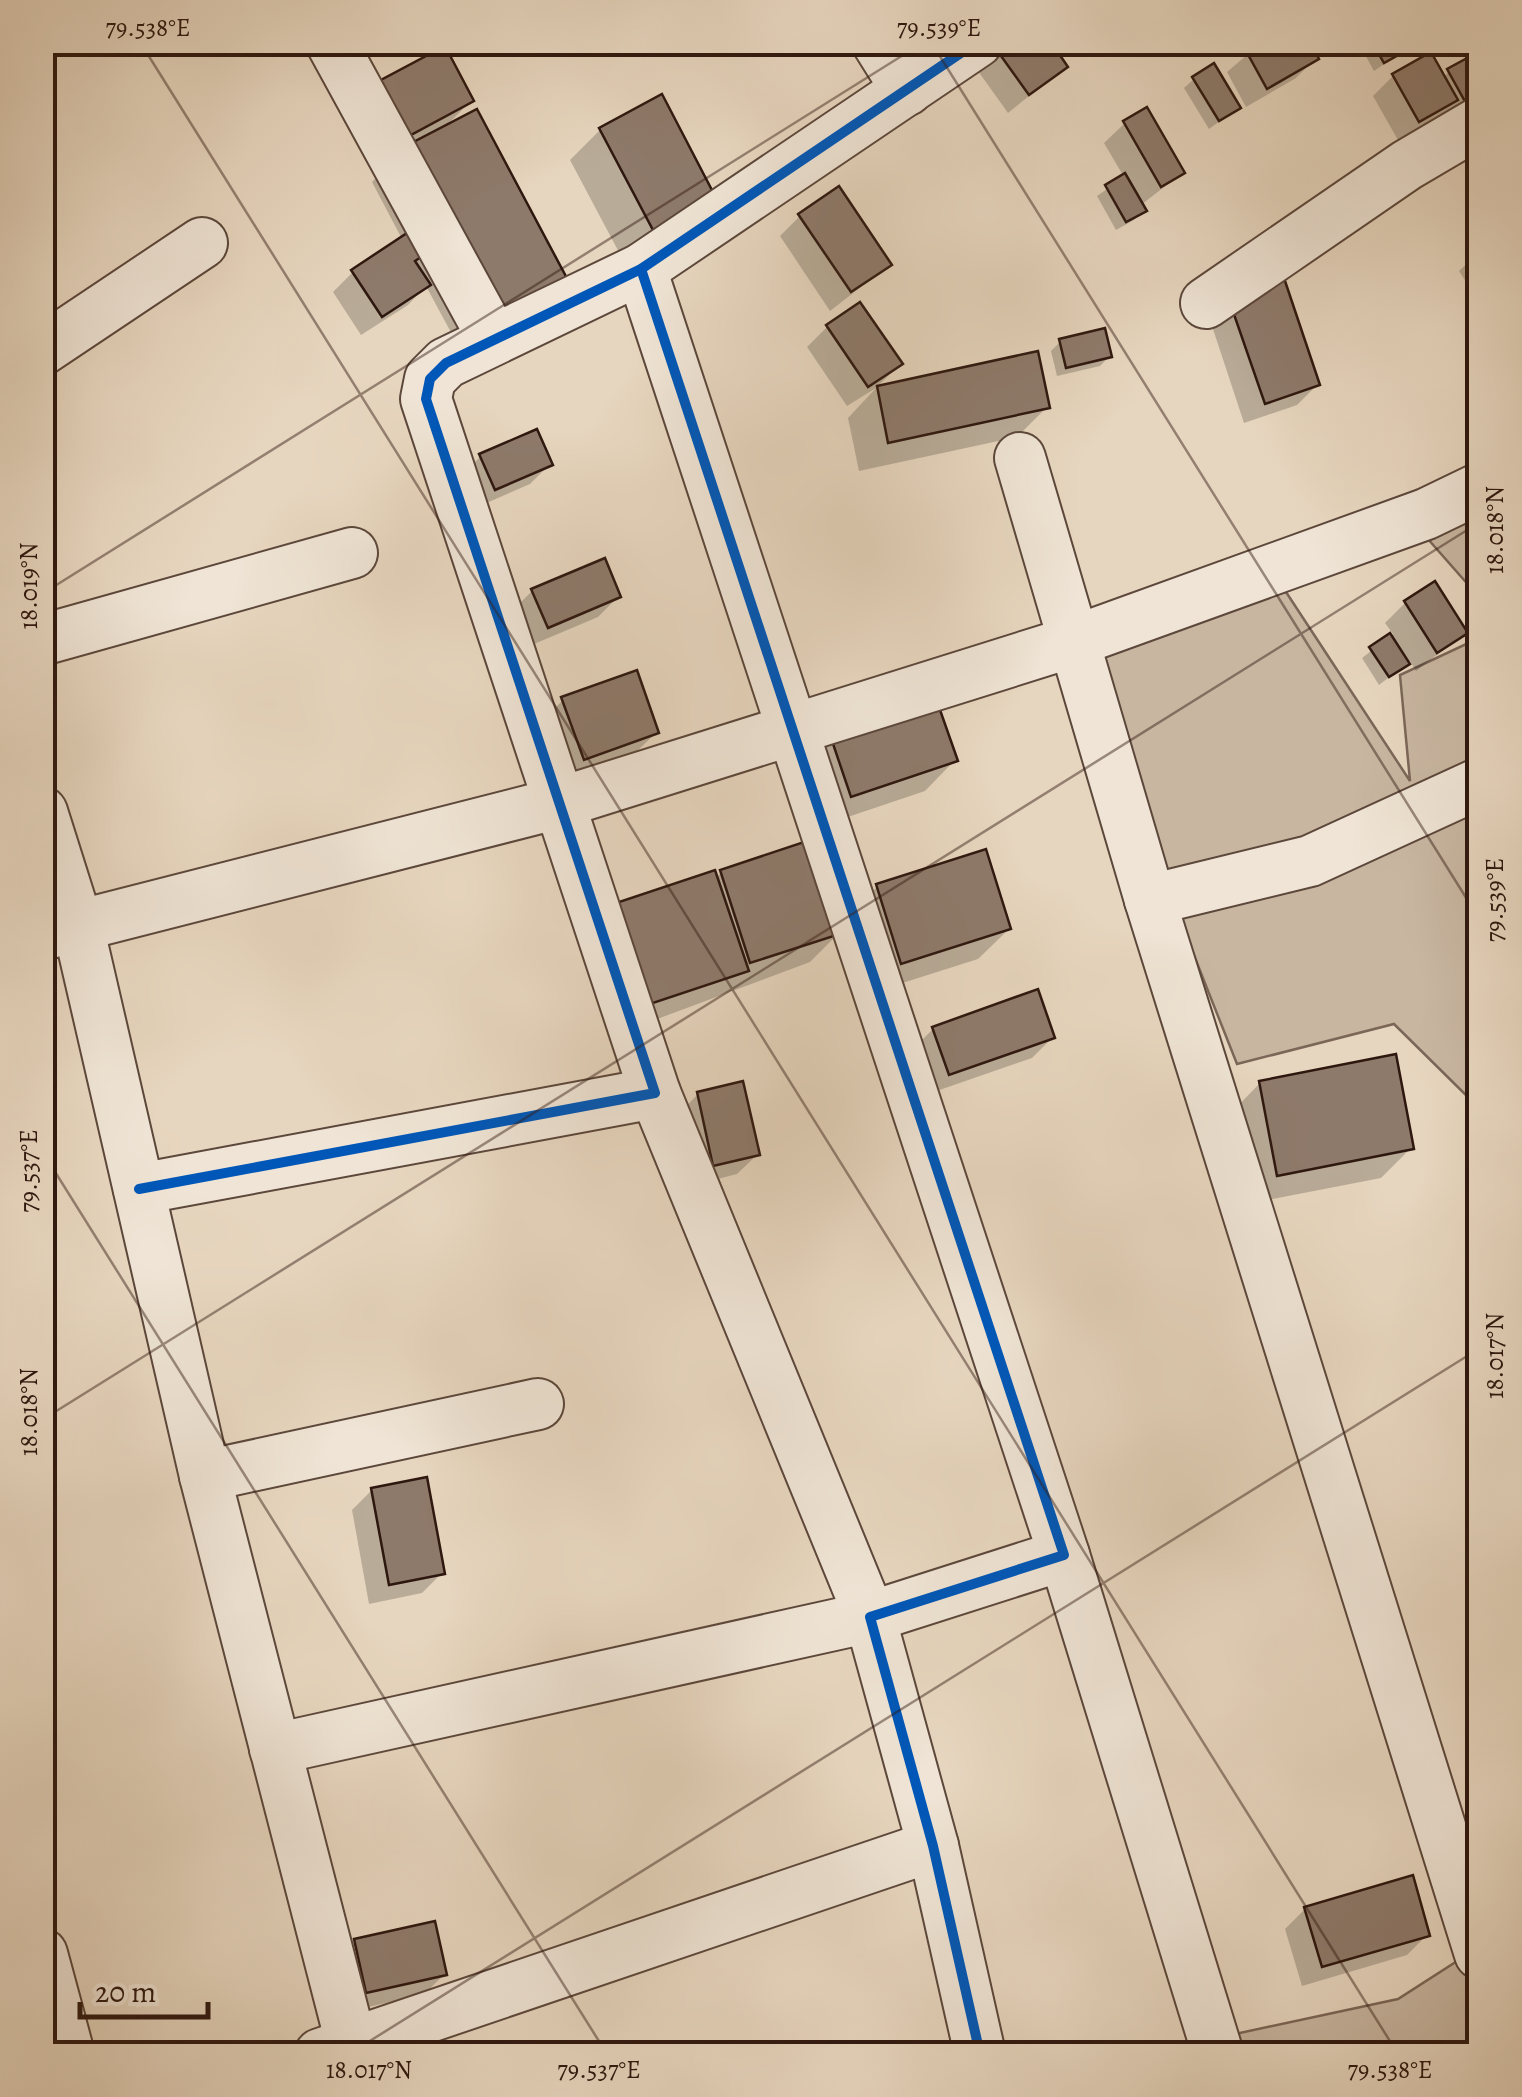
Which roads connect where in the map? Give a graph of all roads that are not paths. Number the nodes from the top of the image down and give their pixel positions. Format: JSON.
{"nodes":[{"id":1,"x":331,"y":42,"type":"edge"},
{"id":2,"x":877,"y":42,"type":"edge"},
{"id":3,"x":978,"y":42,"type":"edge"},
{"id":4,"x":907,"y":90,"type":"junction"},
{"id":5,"x":1480,"y":122,"type":"edge"},
{"id":6,"x":202,"y":243,"type":"dead end"},
{"id":7,"x":641,"y":269,"type":"junction"},
{"id":8,"x":1206,"y":302,"type":"dead end"},
{"id":9,"x":493,"y":338,"type":"junction"},
{"id":10,"x":42,"y":350,"type":"edge"},
{"id":11,"x":1020,"y":458,"type":"dead end"},
{"id":12,"x":1480,"y":488,"type":"edge"},
{"id":13,"x":352,"y":552,"type":"dead end"},
{"id":14,"x":42,"y":640,"type":"edge"},
{"id":15,"x":1072,"y":642,"type":"junction"},
{"id":16,"x":793,"y":727,"type":"junction"},
{"id":17,"x":1480,"y":783,"type":"edge"},
{"id":18,"x":559,"y":803,"type":"junction"},
{"id":19,"x":42,"y":812,"type":"edge"},
{"id":20,"x":1150,"y":900,"type":"junction"},
{"id":21,"x":60,"y":930,"type":"edge"},
{"id":22,"x":655,"y":1092,"type":"junction"},
{"id":23,"x":139,"y":1189,"type":"junction"},
{"id":24,"x":538,"y":1404,"type":"dead end"},
{"id":25,"x":205,"y":1476,"type":"junction"},
{"id":26,"x":1064,"y":1555,"type":"junction"},
{"id":27,"x":870,"y":1617,"type":"junction"},
{"id":28,"x":275,"y":1749,"type":"junction"},
{"id":29,"x":933,"y":1846,"type":"junction"},
{"id":30,"x":42,"y":1954,"type":"edge"},
{"id":31,"x":1480,"y":1954,"type":"edge"},
{"id":32,"x":342,"y":2051,"type":"edge"},
{"id":33,"x":69,"y":2054,"type":"edge"},
{"id":34,"x":980,"y":2054,"type":"edge"},
{"id":35,"x":1218,"y":2054,"type":"edge"}],
"edges":[{"from":1,"to":9,"type":"street"},
{"from":2,"to":4,"type":"street"},
{"from":3,"to":4,"type":"street"},
{"from":4,"to":7,"type":"street"},
{"from":5,"to":8,"type":"street"},
{"from":6,"to":10,"type":"street"},
{"from":7,"to":9,"type":"street"},
{"from":7,"to":16,"type":"street"},
{"from":9,"to":18,"type":"street"},
{"from":11,"to":15,"type":"street"},
{"from":12,"to":15,"type":"street"},
{"from":13,"to":14,"type":"street"},
{"from":15,"to":16,"type":"street"},
{"from":15,"to":20,"type":"street"},
{"from":16,"to":18,"type":"street"},
{"from":16,"to":26,"type":"street"},
{"from":17,"to":20,"type":"street"},
{"from":18,"to":21,"type":"street"},
{"from":18,"to":22,"type":"street"},
{"from":19,"to":21,"type":"street"},
{"from":20,"to":31,"type":"street"},
{"from":21,"to":23,"type":"street"},
{"from":22,"to":23,"type":"street"},
{"from":22,"to":27,"type":"street"},
{"from":23,"to":25,"type":"street"},
{"from":24,"to":25,"type":"street"},
{"from":25,"to":28,"type":"street"},
{"from":26,"to":27,"type":"street"},
{"from":26,"to":35,"type":"street"},
{"from":27,"to":28,"type":"street"},
{"from":27,"to":29,"type":"street"},
{"from":28,"to":32,"type":"street"},
{"from":29,"to":32,"type":"street"},
{"from":29,"to":34,"type":"street"},
{"from":30,"to":33,"type":"street"}]}
